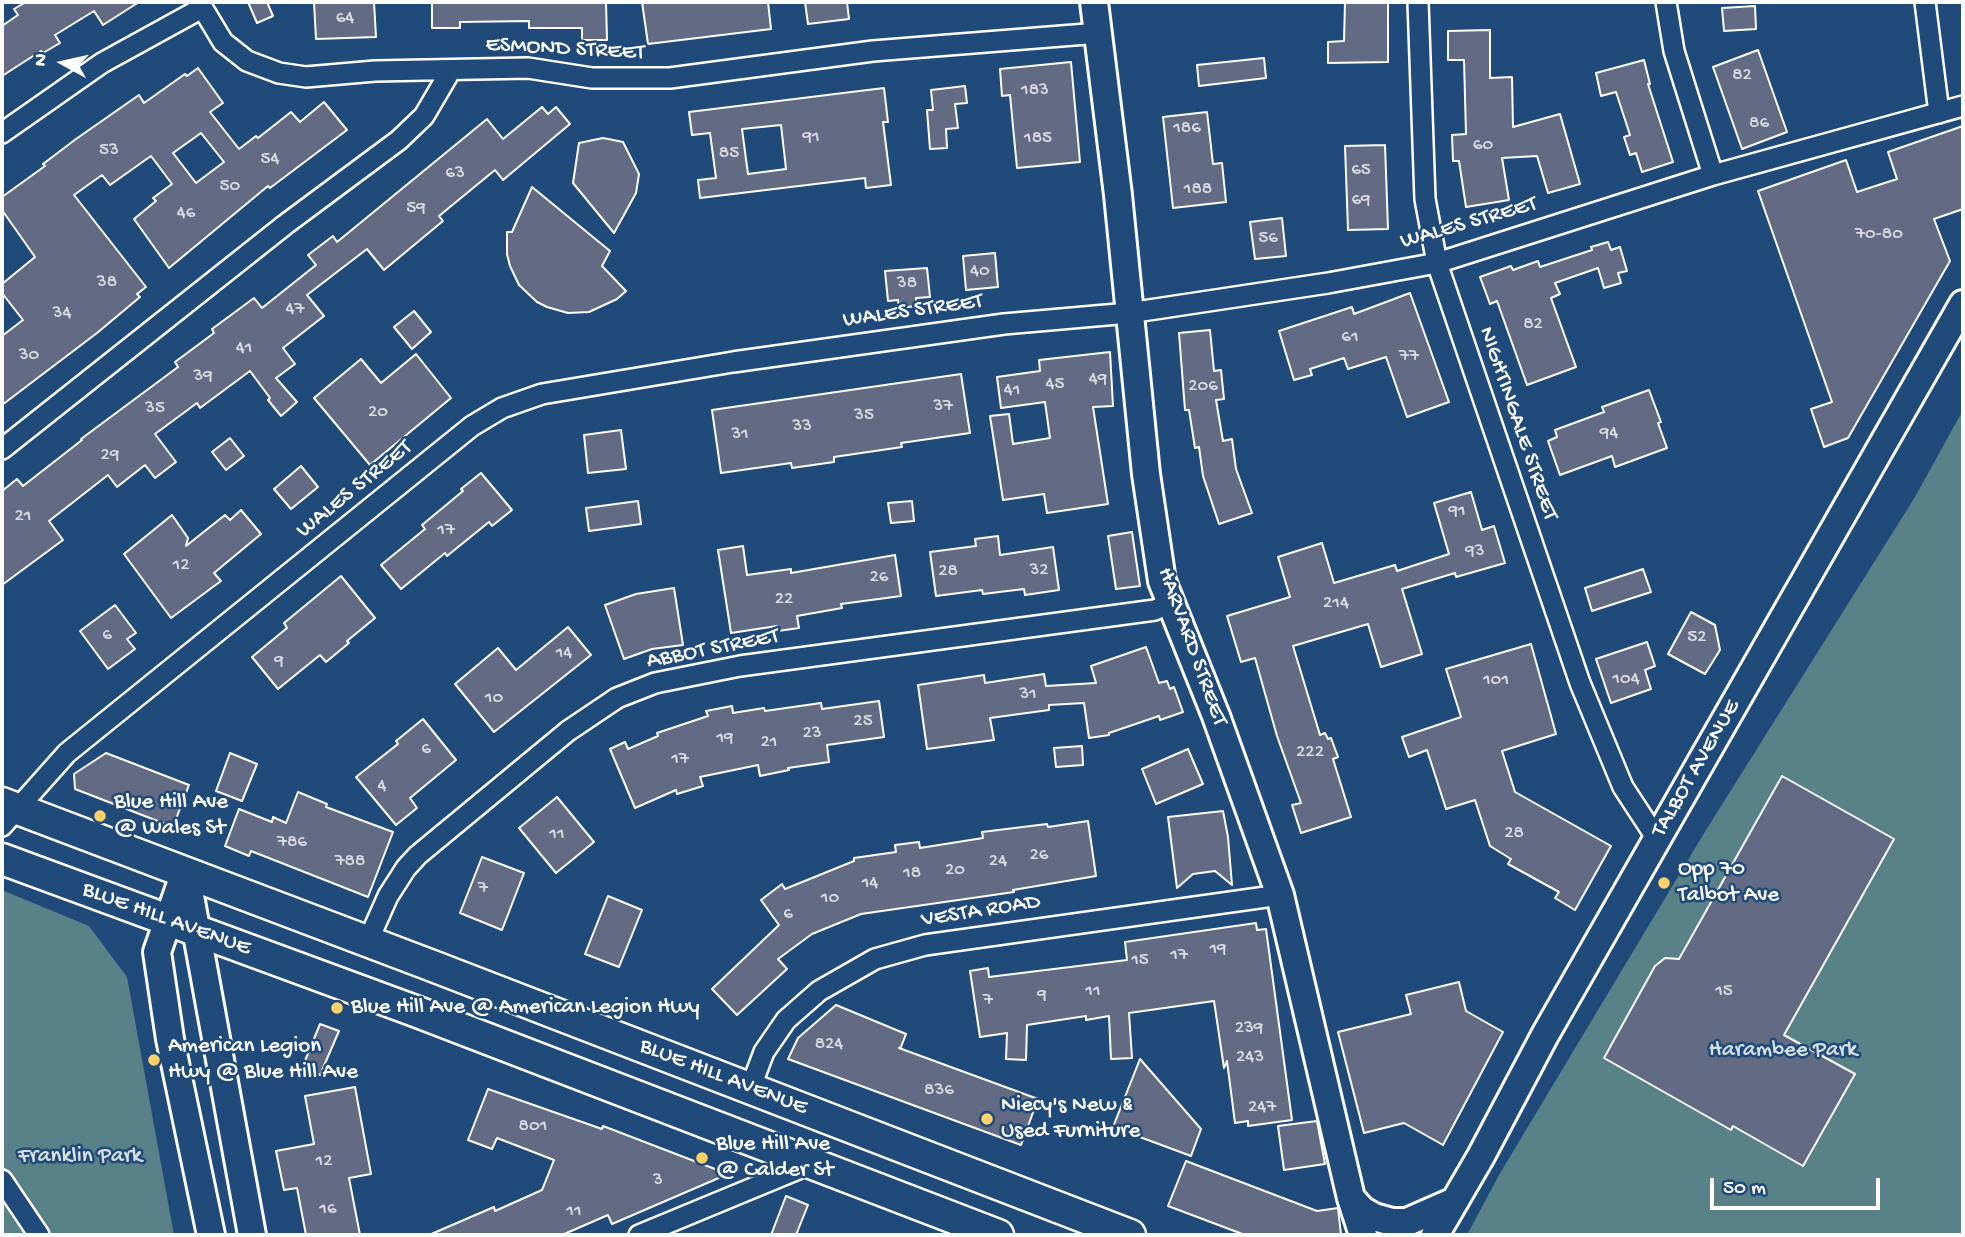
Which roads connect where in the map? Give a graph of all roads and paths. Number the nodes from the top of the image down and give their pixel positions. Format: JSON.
{"nodes":[{"id":1,"x":1094,"y":2,"type":"edge"},
{"id":2,"x":1418,"y":2,"type":"edge"},
{"id":3,"x":1666,"y":2,"type":"edge"},
{"id":4,"x":1925,"y":2,"type":"edge"},
{"id":5,"x":201,"y":5,"type":"edge"},
{"id":6,"x":1099,"y":33,"type":"junction"},
{"id":7,"x":451,"y":70,"type":"junction"},
{"id":8,"x":1963,"y":106,"type":"edge"},
{"id":9,"x":1939,"y":113,"type":"junction"},
{"id":10,"x":2,"y":133,"type":"edge"},
{"id":11,"x":1713,"y":175,"type":"junction"},
{"id":12,"x":1437,"y":264,"type":"junction"},
{"id":13,"x":1963,"y":304,"type":"edge"},
{"id":14,"x":1129,"y":313,"type":"junction"},
{"id":15,"x":2,"y":449,"type":"edge"},
{"id":16,"x":1170,"y":603,"type":"junction"},
{"id":17,"x":7,"y":812,"type":"edge"},
{"id":18,"x":1657,"y":839,"type":"junction"},
{"id":19,"x":2,"y":859,"type":"edge"},
{"id":20,"x":185,"y":872,"type":"junction"},
{"id":21,"x":1280,"y":895,"type":"junction"},
{"id":22,"x":182,"y":926,"type":"junction"},
{"id":23,"x":368,"y":942,"type":"junction"},
{"id":24,"x":750,"y":1088,"type":"junction"},
{"id":25,"x":813,"y":1163,"type":"junction"},
{"id":26,"x":2,"y":1180,"type":"edge"},
{"id":27,"x":1351,"y":1198,"type":"junction"},
{"id":28,"x":1455,"y":1201,"type":"junction"},
{"id":29,"x":38,"y":1235,"type":"edge"},
{"id":30,"x":211,"y":1235,"type":"edge"},
{"id":31,"x":252,"y":1235,"type":"edge"},
{"id":32,"x":639,"y":1235,"type":"edge"},
{"id":33,"x":998,"y":1235,"type":"edge"},
{"id":34,"x":1130,"y":1235,"type":"edge"},
{"id":35,"x":1363,"y":1235,"type":"edge"},
{"id":36,"x":1435,"y":1235,"type":"edge"}],
"edges":[{"from":1,"to":6,"type":"main road","name":"HARVARD STREET"},
{"from":2,"to":12,"type":"street","name":"NIGHTINGALE STREET"},
{"from":3,"to":11,"type":"street"},
{"from":4,"to":9,"type":"street"},
{"from":5,"to":7,"type":"street","name":"ESMOND STREET"},
{"from":5,"to":10,"type":"street"},
{"from":6,"to":7,"type":"street","name":"ESMOND STREET"},
{"from":6,"to":14,"type":"main road","name":"HARVARD STREET"},
{"from":7,"to":15,"type":"street"},
{"from":8,"to":9,"type":"street","name":"WALES STREET"},
{"from":9,"to":11,"type":"street","name":"WALES STREET"},
{"from":11,"to":12,"type":"street","name":"WALES STREET"},
{"from":12,"to":14,"type":"street","name":"WALES STREET"},
{"from":12,"to":18,"type":"street","name":"NIGHTINGALE STREET"},
{"from":13,"to":18,"type":"main road","name":"TALBOT AVENUE"},
{"from":14,"to":16,"type":"main road","name":"HARVARD STREET"},
{"from":14,"to":17,"type":"street","name":"WALES STREET"},
{"from":16,"to":21,"type":"main road","name":"HARVARD STREET"},
{"from":16,"to":23,"type":"street","name":"ABBOT STREET"},
{"from":17,"to":20,"type":"main road","name":"BLUE HILL AVENUE"},
{"from":18,"to":28,"type":"main road","name":"TALBOT AVENUE"},
{"from":19,"to":22,"type":"main road","name":"BLUE HILL AVENUE"},
{"from":20,"to":22,"type":"main road"},
{"from":20,"to":23,"type":"main road","name":"BLUE HILL AVENUE"},
{"from":21,"to":24,"type":"street","name":"VESTA ROAD"},
{"from":21,"to":27,"type":"main road","name":"HARVARD STREET"},
{"from":22,"to":25,"type":"main road","name":"BLUE HILL AVENUE"},
{"from":22,"to":30,"type":"main road"},
{"from":22,"to":31,"type":"main road"},
{"from":23,"to":24,"type":"main road","name":"BLUE HILL AVENUE"},
{"from":24,"to":34,"type":"main road","name":"BLUE HILL AVENUE"},
{"from":25,"to":32,"type":"street"},
{"from":25,"to":33,"type":"main road","name":"BLUE HILL AVENUE"},
{"from":26,"to":29,"type":"street"},
{"from":27,"to":28,"type":"main road"},
{"from":27,"to":35,"type":"main road","name":"HARVARD STREET"},
{"from":28,"to":36,"type":"main road","name":"TALBOT AVENUE"}]}
